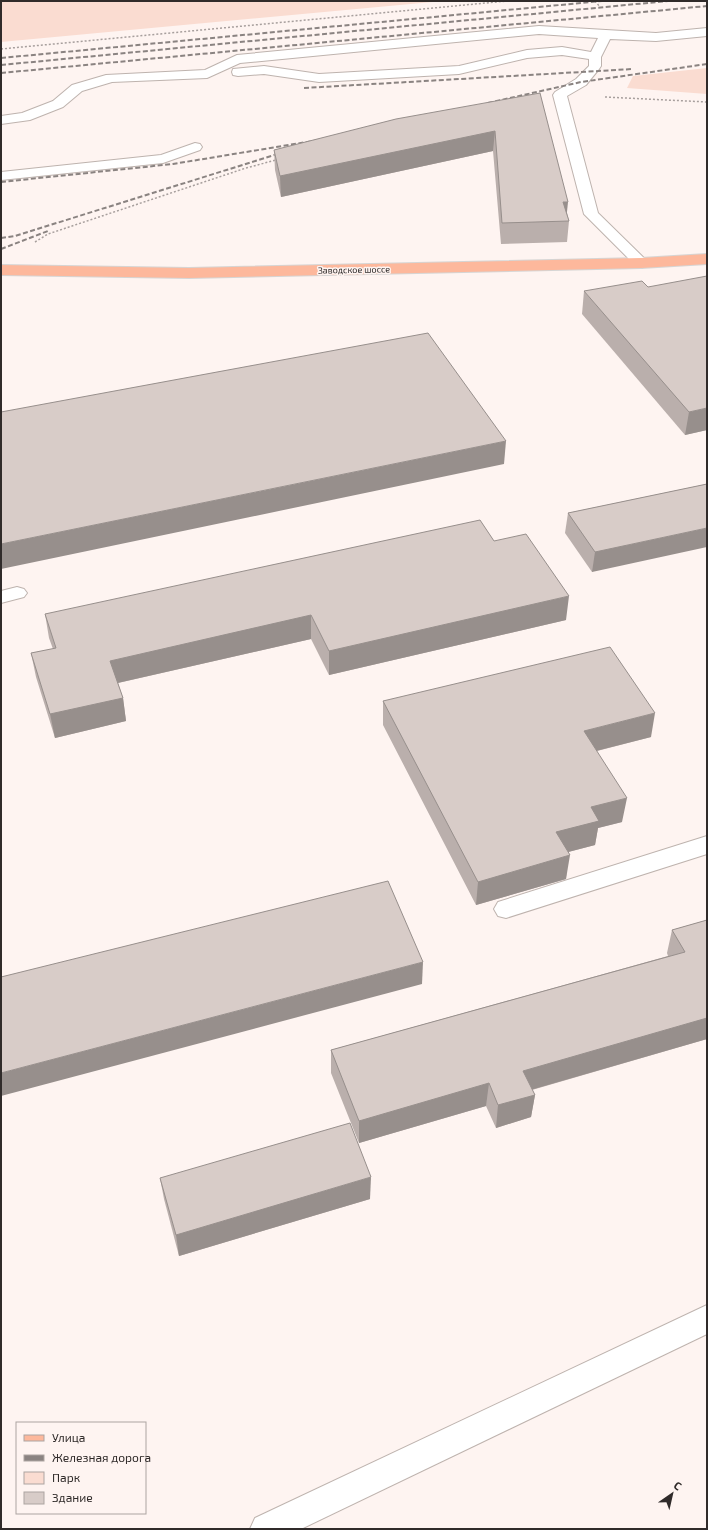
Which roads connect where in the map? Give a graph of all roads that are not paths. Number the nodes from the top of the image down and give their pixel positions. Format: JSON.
{"nodes":[{"id":1,"x":707,"y":32,"type":"edge"},
{"id":2,"x":606,"y":35,"type":"junction"},
{"id":3,"x":595,"y":57,"type":"junction"},
{"id":4,"x":207,"y":74,"type":"junction"},
{"id":5,"x":1,"y":120,"type":"edge"},
{"id":6,"x":195,"y":147,"type":"dead end"},
{"id":7,"x":1,"y":176,"type":"edge"},
{"id":8,"x":707,"y":259,"type":"edge"},
{"id":9,"x":641,"y":263,"type":"junction"},
{"id":10,"x":1,"y":270,"type":"edge"},
{"id":11,"x":707,"y":845,"type":"edge"},
{"id":12,"x":506,"y":909,"type":"dead end"},
{"id":13,"x":707,"y":1319,"type":"edge"},
{"id":14,"x":266,"y":1529,"type":"edge"}],
"edges":[{"from":1,"to":2,"type":"lane"},
{"from":2,"to":3,"type":"lane"},
{"from":2,"to":4,"type":"lane"},
{"from":3,"to":4,"type":"lane"},
{"from":3,"to":9,"type":"lane"},
{"from":4,"to":5,"type":"lane"},
{"from":6,"to":7,"type":"lane"},
{"from":8,"to":9,"type":"main road","name":"Заводское шоссе"},
{"from":9,"to":10,"type":"main road","name":"Заводское шоссе"},
{"from":11,"to":12,"type":"lane"},
{"from":13,"to":14,"type":"lane"}]}
